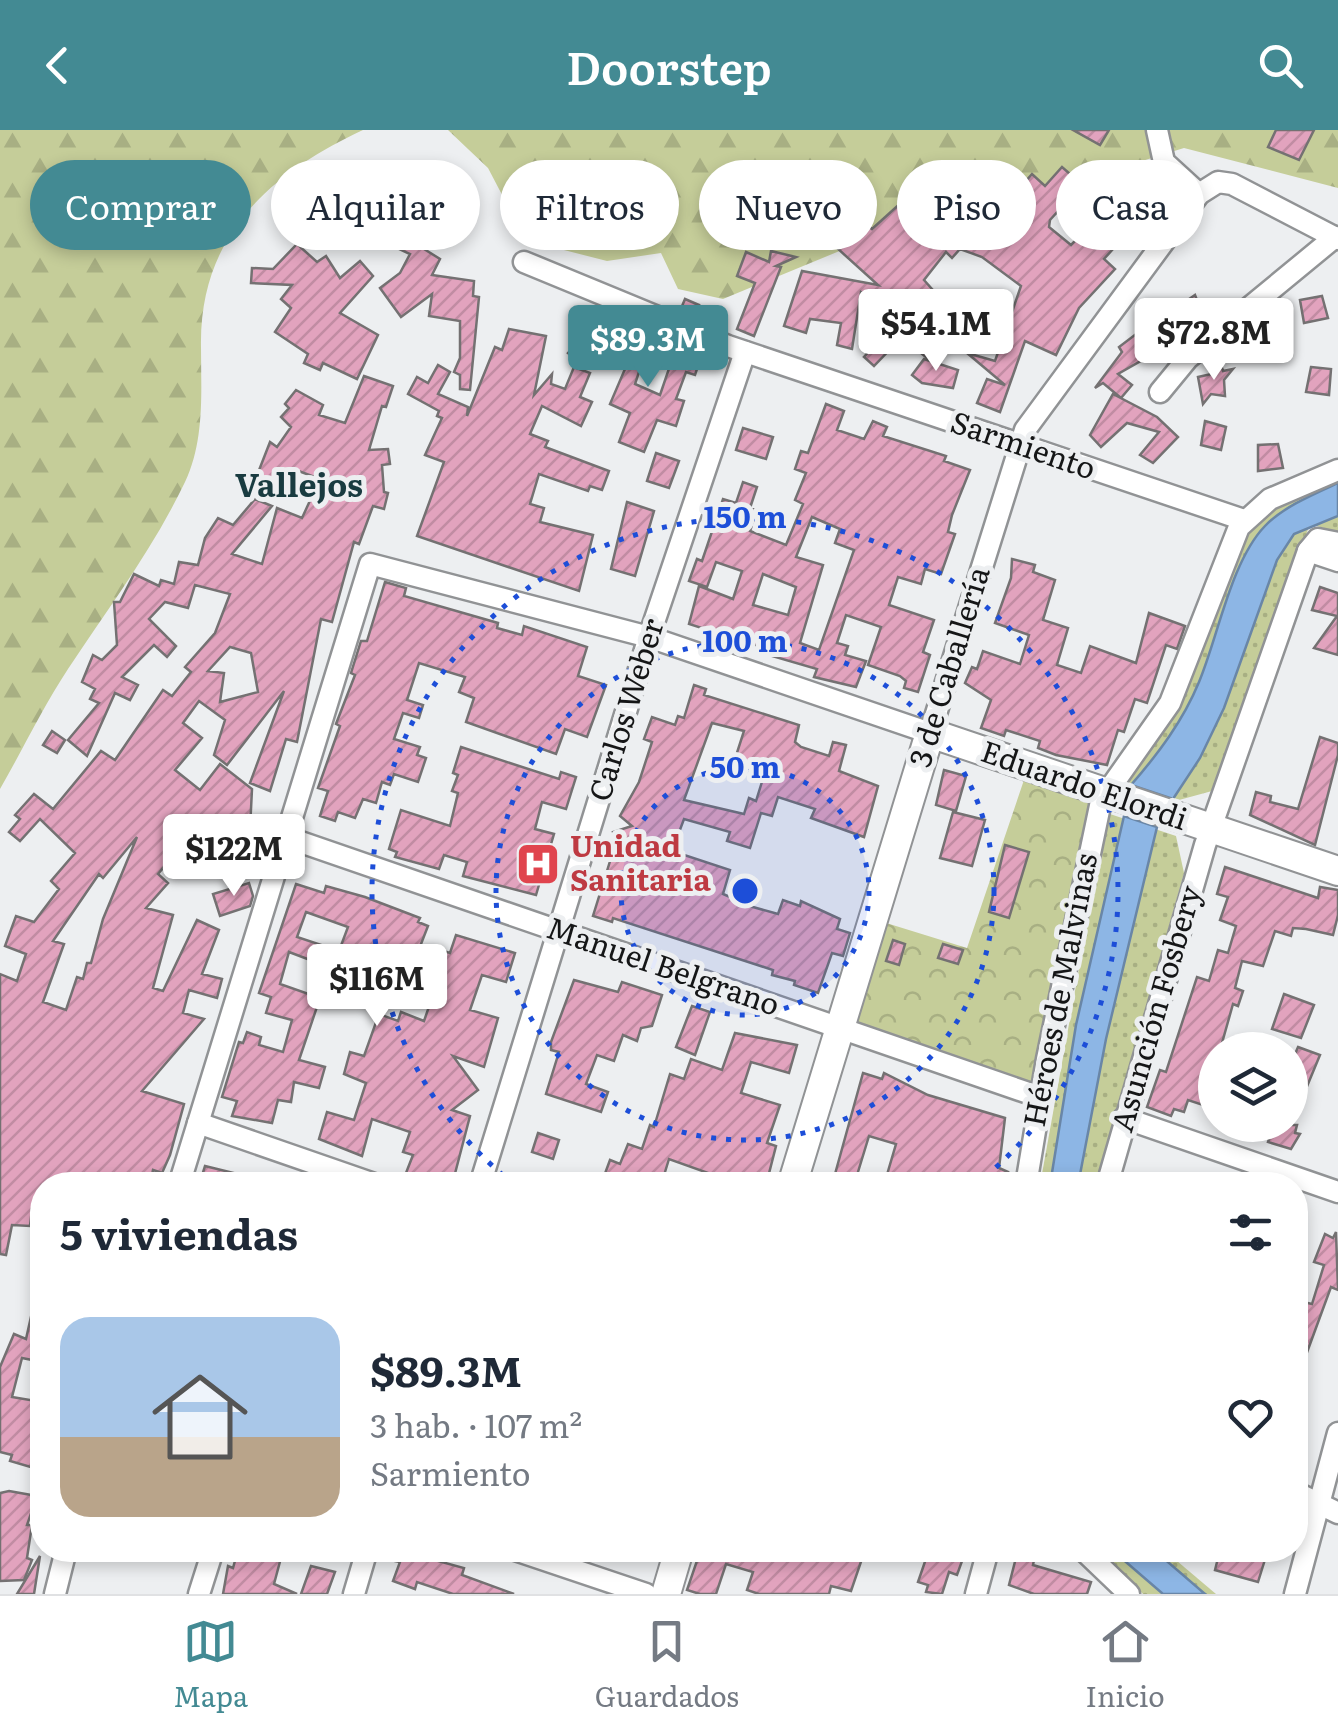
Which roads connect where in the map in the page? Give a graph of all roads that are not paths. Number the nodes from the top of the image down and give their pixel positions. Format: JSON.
{"nodes":[{"id":1,"x":1157,"y":130,"type":"edge"},
{"id":2,"x":1164,"y":160,"type":"edge"},
{"id":3,"x":1204,"y":190,"type":"edge"},
{"id":4,"x":1337,"y":243,"type":"edge"},
{"id":5,"x":1158,"y":250,"type":"edge"},
{"id":6,"x":524,"y":262,"type":"dead end"},
{"id":7,"x":745,"y":352,"type":"junction"},
{"id":8,"x":1160,"y":392,"type":"dead end"},
{"id":9,"x":1018,"y":445,"type":"junction"},
{"id":10,"x":1338,"y":470,"type":"edge"},
{"id":11,"x":1244,"y":520,"type":"junction"},
{"id":12,"x":1338,"y":543,"type":"edge"},
{"id":13,"x":1308,"y":551,"type":"junction"},
{"id":14,"x":1338,"y":561,"type":"edge"},
{"id":15,"x":649,"y":637,"type":"junction"},
{"id":16,"x":930,"y":733,"type":"junction"},
{"id":17,"x":1112,"y":796,"type":"junction"},
{"id":18,"x":1212,"y":829,"type":"junction"},
{"id":19,"x":286,"y":837,"type":"junction"},
{"id":20,"x":1338,"y":871,"type":"edge"},
{"id":21,"x":559,"y":931,"type":"junction"},
{"id":22,"x":840,"y":1028,"type":"junction"},
{"id":23,"x":1040,"y":1097,"type":"junction"},
{"id":24,"x":1124,"y":1118,"type":"junction"},
{"id":25,"x":198,"y":1123,"type":"junction"},
{"id":26,"x":182,"y":1172,"type":"edge"},
{"id":27,"x":318,"y":1172,"type":"edge"},
{"id":28,"x":484,"y":1172,"type":"edge"},
{"id":29,"x":796,"y":1172,"type":"edge"},
{"id":30,"x":1028,"y":1172,"type":"edge"},
{"id":31,"x":1109,"y":1172,"type":"edge"},
{"id":32,"x":1280,"y":1172,"type":"edge"},
{"id":33,"x":1308,"y":1182,"type":"edge"},
{"id":34,"x":1338,"y":1192,"type":"edge"},
{"id":35,"x":1338,"y":1433,"type":"edge"},
{"id":36,"x":1308,"y":1498,"type":"edge"},
{"id":37,"x":1316,"y":1502,"type":"junction"},
{"id":38,"x":1338,"y":1513,"type":"edge"},
{"id":39,"x":1308,"y":1537,"type":"edge"},
{"id":40,"x":63,"y":1562,"type":"edge"},
{"id":41,"x":209,"y":1562,"type":"edge"},
{"id":42,"x":363,"y":1562,"type":"edge"},
{"id":43,"x":551,"y":1562,"type":"edge"},
{"id":44,"x":676,"y":1562,"type":"edge"},
{"id":45,"x":985,"y":1562,"type":"edge"},
{"id":46,"x":1096,"y":1562,"type":"edge"},
{"id":47,"x":1302,"y":1562,"type":"edge"},
{"id":48,"x":55,"y":1594,"type":"edge"},
{"id":49,"x":200,"y":1594,"type":"edge"},
{"id":50,"x":354,"y":1594,"type":"edge"},
{"id":51,"x":646,"y":1594,"type":"edge"},
{"id":52,"x":666,"y":1594,"type":"edge"},
{"id":53,"x":976,"y":1594,"type":"edge"},
{"id":54,"x":1129,"y":1594,"type":"edge"},
{"id":55,"x":1295,"y":1594,"type":"edge"}],
"edges":[{"from":1,"to":2,"type":"street"},
{"from":3,"to":4,"type":"street"},
{"from":4,"to":8,"type":"street"},
{"from":5,"to":9,"type":"street","name":"3 de Caballería"},
{"from":6,"to":7,"type":"street","name":"Sarmiento"},
{"from":7,"to":9,"type":"street","name":"Sarmiento"},
{"from":7,"to":15,"type":"street","name":"Carlos Weber"},
{"from":9,"to":11,"type":"street","name":"Sarmiento"},
{"from":9,"to":16,"type":"street","name":"3 de Caballería"},
{"from":10,"to":11,"type":"street"},
{"from":11,"to":17,"type":"street","name":"Héroes de Malvinas"},
{"from":12,"to":13,"type":"street"},
{"from":13,"to":14,"type":"street"},
{"from":13,"to":18,"type":"street","name":"Asunción Fosbery"},
{"from":15,"to":16,"type":"street","name":"Eduardo Elordi"},
{"from":15,"to":19,"type":"street","name":"Eduardo Elordi"},
{"from":15,"to":21,"type":"street","name":"Carlos Weber"},
{"from":16,"to":17,"type":"main road","name":"Eduardo Elordi"},
{"from":16,"to":22,"type":"main road","name":"3 de Caballería"},
{"from":17,"to":18,"type":"main road","name":"Eduardo Elordi"},
{"from":17,"to":23,"type":"street","name":"Héroes de Malvinas"},
{"from":18,"to":20,"type":"main road","name":"Eduardo Elordi"},
{"from":18,"to":24,"type":"street","name":"Asunción Fosbery"},
{"from":19,"to":21,"type":"street","name":"Manuel Belgrano"},
{"from":19,"to":25,"type":"street"},
{"from":21,"to":22,"type":"street","name":"Manuel Belgrano"},
{"from":21,"to":28,"type":"street","name":"Carlos Weber"},
{"from":22,"to":23,"type":"street","name":"Manuel Belgrano"},
{"from":22,"to":29,"type":"main road","name":"3 de Caballería"},
{"from":23,"to":30,"type":"street","name":"Héroes de Malvinas"},
{"from":24,"to":31,"type":"street","name":"Asunción Fosbery"},
{"from":24,"to":32,"type":"street"},
{"from":25,"to":26,"type":"street"},
{"from":25,"to":27,"type":"street"},
{"from":33,"to":34,"type":"street"},
{"from":35,"to":37,"type":"street"},
{"from":36,"to":37,"type":"street"},
{"from":37,"to":38,"type":"street"},
{"from":37,"to":39,"type":"street"},
{"from":40,"to":48,"type":"street"},
{"from":41,"to":49,"type":"street"},
{"from":42,"to":50,"type":"street"},
{"from":43,"to":51,"type":"street"},
{"from":44,"to":52,"type":"main road"},
{"from":45,"to":53,"type":"street"},
{"from":46,"to":54,"type":"street"},
{"from":47,"to":55,"type":"street"}]}
